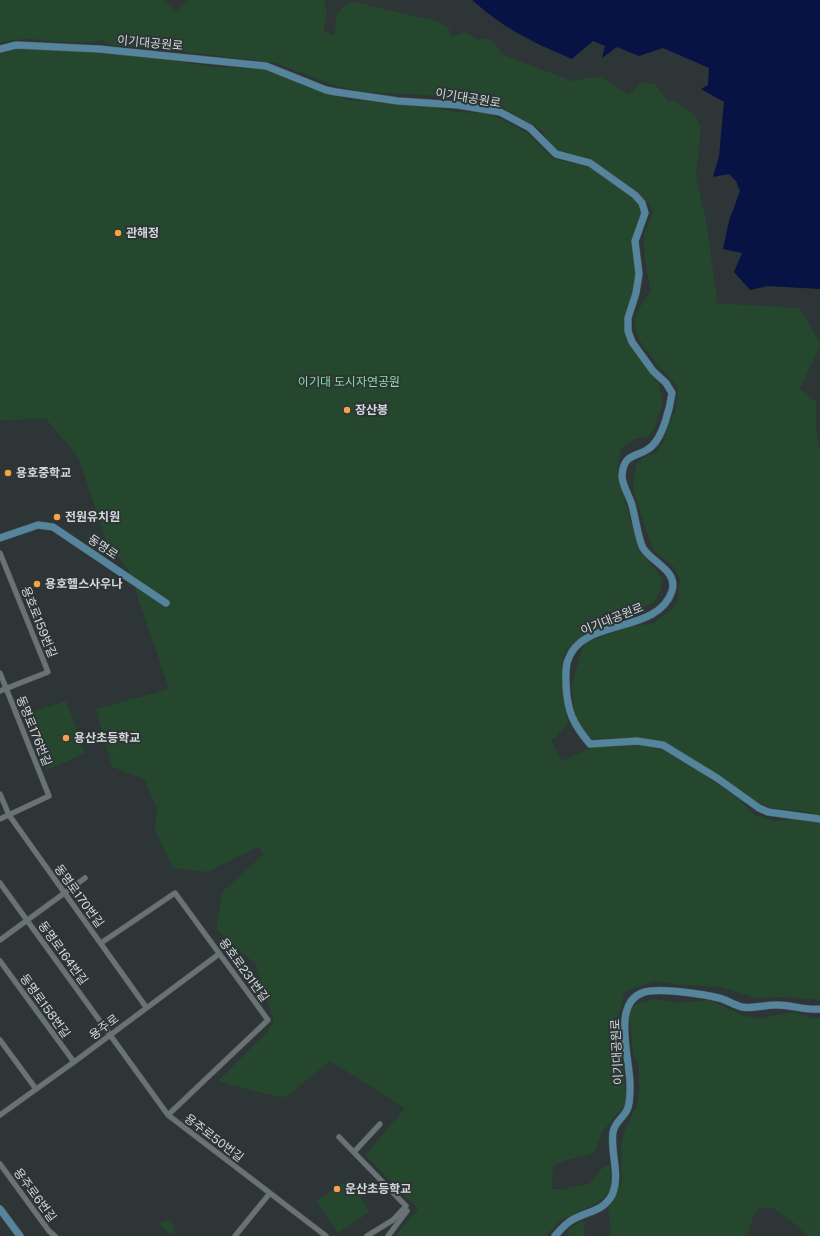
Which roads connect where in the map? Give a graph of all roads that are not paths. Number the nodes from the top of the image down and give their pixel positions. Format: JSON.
{"nodes":[{"id":1,"x":0,"y":49,"type":"edge"},
{"id":2,"x":0,"y":538,"type":"edge"},
{"id":3,"x":0,"y":553,"type":"edge"},
{"id":4,"x":166,"y":603,"type":"dead end"},
{"id":5,"x":0,"y":673,"type":"edge"},
{"id":6,"x":6,"y":688,"type":"junction"},
{"id":7,"x":0,"y":691,"type":"edge"},
{"id":8,"x":0,"y":794,"type":"edge"},
{"id":9,"x":8,"y":815,"type":"junction"},
{"id":10,"x":0,"y":819,"type":"edge"},
{"id":11,"x":820,"y":819,"type":"edge"},
{"id":12,"x":85,"y":878,"type":"dead end"},
{"id":13,"x":0,"y":883,"type":"edge"},
{"id":14,"x":65,"y":893,"type":"junction"},
{"id":15,"x":27,"y":920,"type":"junction"},
{"id":16,"x":0,"y":940,"type":"edge"},
{"id":17,"x":101,"y":943,"type":"junction"},
{"id":18,"x":219,"y":954,"type":"junction"},
{"id":19,"x":0,"y":961,"type":"edge"},
{"id":20,"x":146,"y":1007,"type":"junction"},
{"id":21,"x":820,"y":1009,"type":"edge"},
{"id":22,"x":110,"y":1036,"type":"junction"},
{"id":23,"x":0,"y":1040,"type":"edge"},
{"id":24,"x":74,"y":1062,"type":"junction"},
{"id":25,"x":36,"y":1089,"type":"junction"},
{"id":26,"x":0,"y":1115,"type":"edge"},
{"id":27,"x":168,"y":1115,"type":"junction"},
{"id":28,"x":380,"y":1124,"type":"dead end"},
{"id":29,"x":339,"y":1137,"type":"dead end"},
{"id":30,"x":354,"y":1152,"type":"junction"},
{"id":31,"x":0,"y":1164,"type":"edge"},
{"id":32,"x":270,"y":1193,"type":"junction"},
{"id":33,"x":406,"y":1206,"type":"junction"},
{"id":34,"x":0,"y":1209,"type":"edge"},
{"id":35,"x":49,"y":1231,"type":"junction"},
{"id":36,"x":20,"y":1236,"type":"edge"},
{"id":37,"x":44,"y":1236,"type":"edge"},
{"id":38,"x":55,"y":1236,"type":"edge"},
{"id":39,"x":235,"y":1236,"type":"edge"},
{"id":40,"x":326,"y":1236,"type":"edge"},
{"id":41,"x":367,"y":1236,"type":"edge"},
{"id":42,"x":388,"y":1236,"type":"edge"},
{"id":43,"x":555,"y":1236,"type":"edge"}],
"edges":[{"from":1,"to":11,"type":"street","name":"이기대공원로"},
{"from":2,"to":4,"type":"street","name":"동명로"},
{"from":3,"to":6,"type":"street","name":"용호로159번길"},
{"from":5,"to":6,"type":"street","name":"동명로176번길"},
{"from":6,"to":7,"type":"street","name":"용호로159번길"},
{"from":6,"to":9,"type":"street","name":"동명로176번길"},
{"from":8,"to":9,"type":"street","name":"동명로170번길"},
{"from":9,"to":10,"type":"street"},
{"from":9,"to":14,"type":"street","name":"동명로170번길"},
{"from":12,"to":14,"type":"street"},
{"from":13,"to":15,"type":"street","name":"동명로164번길"},
{"from":14,"to":15,"type":"street"},
{"from":14,"to":17,"type":"street","name":"동명로170번길"},
{"from":15,"to":16,"type":"street"},
{"from":15,"to":22,"type":"street","name":"동명로164번길"},
{"from":17,"to":18,"type":"street","name":"용호로231번길"},
{"from":17,"to":20,"type":"street","name":"동명로170번길"},
{"from":18,"to":20,"type":"street","name":"용주로"},
{"from":18,"to":27,"type":"street","name":"용호로231번길"},
{"from":19,"to":24,"type":"street","name":"동명로158번길"},
{"from":20,"to":22,"type":"street","name":"용주로"},
{"from":21,"to":43,"type":"street","name":"이기대공원로"},
{"from":22,"to":24,"type":"street","name":"용주로"},
{"from":22,"to":27,"type":"street","name":"용주로50번길"},
{"from":23,"to":25,"type":"street"},
{"from":24,"to":25,"type":"street","name":"용주로"},
{"from":25,"to":26,"type":"street","name":"용주로"},
{"from":27,"to":32,"type":"street","name":"용주로50번길"},
{"from":28,"to":30,"type":"street"},
{"from":29,"to":30,"type":"street"},
{"from":30,"to":33,"type":"street"},
{"from":31,"to":35,"type":"street","name":"용주로6번길"},
{"from":32,"to":39,"type":"street"},
{"from":32,"to":40,"type":"street","name":"용주로50번길"},
{"from":33,"to":41,"type":"street"},
{"from":33,"to":42,"type":"street"},
{"from":34,"to":36,"type":"street"},
{"from":35,"to":37,"type":"street"},
{"from":35,"to":38,"type":"street","name":"용주로6번길"}]}
